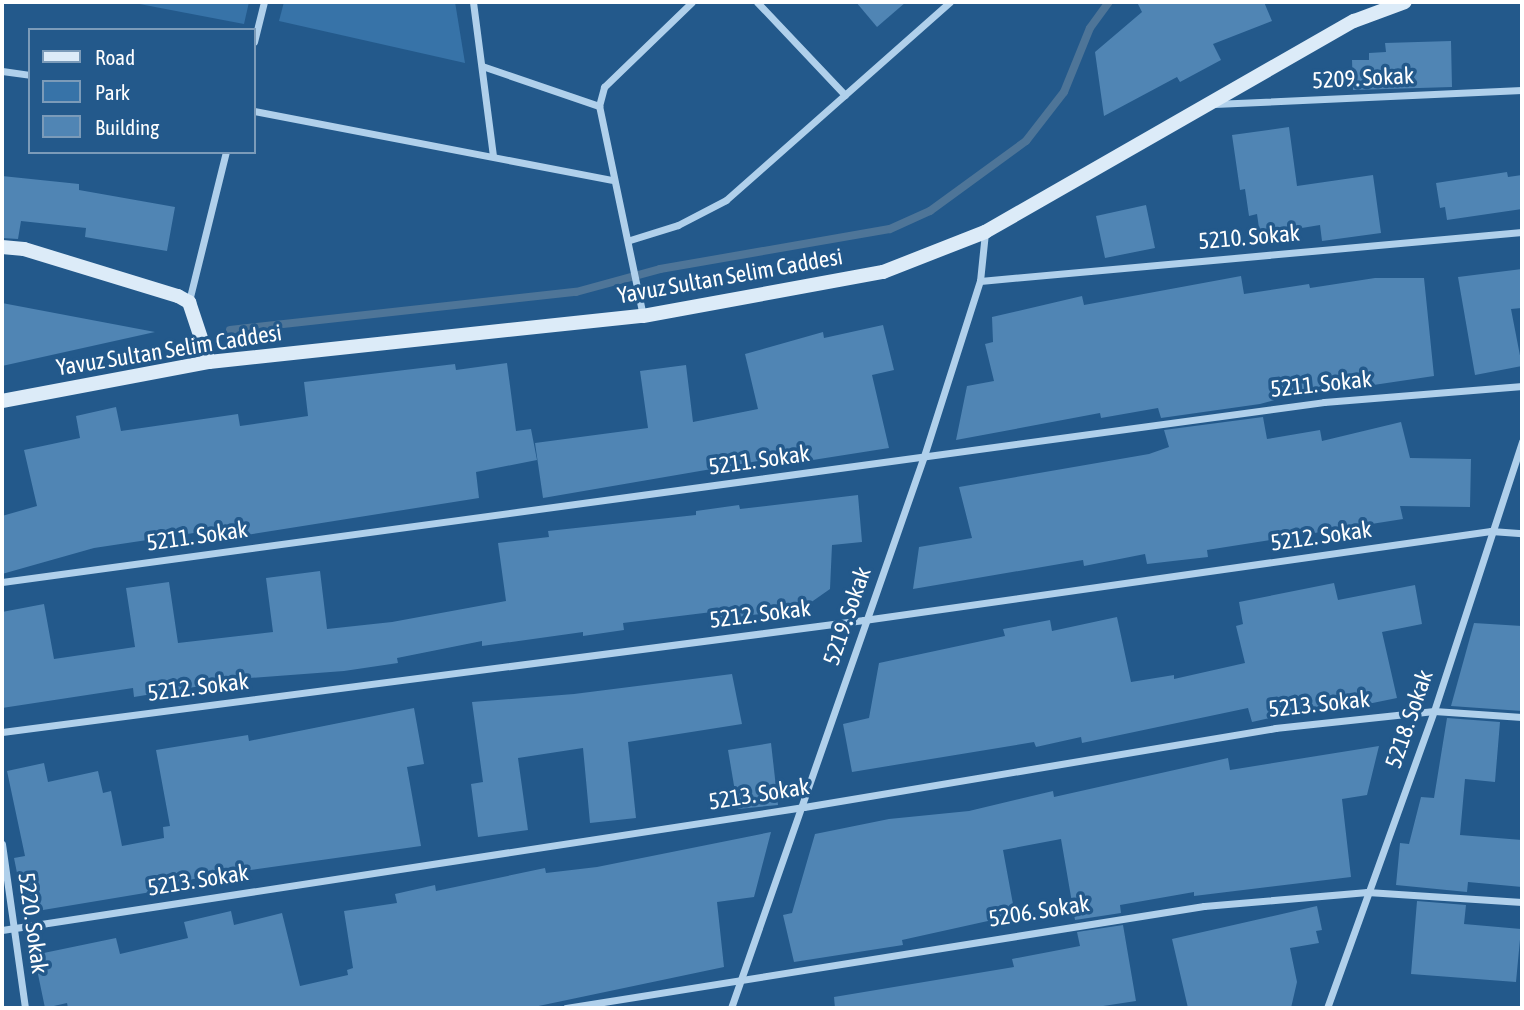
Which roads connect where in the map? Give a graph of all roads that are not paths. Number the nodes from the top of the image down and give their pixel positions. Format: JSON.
{"nodes":[{"id":1,"x":264,"y":2,"type":"edge"},
{"id":2,"x":472,"y":2,"type":"edge"},
{"id":3,"x":692,"y":2,"type":"edge"},
{"id":4,"x":757,"y":2,"type":"edge"},
{"id":5,"x":950,"y":2,"type":"edge"},
{"id":6,"x":1405,"y":2,"type":"edge"},
{"id":7,"x":256,"y":34,"type":"edge"},
{"id":8,"x":482,"y":66,"type":"junction"},
{"id":9,"x":2,"y":71,"type":"edge"},
{"id":10,"x":28,"y":75,"type":"edge"},
{"id":11,"x":1522,"y":90,"type":"edge"},
{"id":12,"x":845,"y":95,"type":"junction"},
{"id":13,"x":1206,"y":105,"type":"junction"},
{"id":14,"x":599,"y":106,"type":"junction"},
{"id":15,"x":256,"y":111,"type":"edge"},
{"id":16,"x":226,"y":154,"type":"edge"},
{"id":17,"x":493,"y":155,"type":"junction"},
{"id":18,"x":611,"y":180,"type":"junction"},
{"id":19,"x":985,"y":232,"type":"junction"},
{"id":20,"x":1522,"y":232,"type":"edge"},
{"id":21,"x":630,"y":240,"type":"junction"},
{"id":22,"x":2,"y":247,"type":"edge"},
{"id":23,"x":980,"y":281,"type":"junction"},
{"id":24,"x":189,"y":302,"type":"junction"},
{"id":25,"x":643,"y":316,"type":"junction"},
{"id":26,"x":209,"y":362,"type":"junction"},
{"id":27,"x":1522,"y":386,"type":"edge"},
{"id":28,"x":2,"y":401,"type":"edge"},
{"id":29,"x":1522,"y":441,"type":"edge"},
{"id":30,"x":923,"y":456,"type":"junction"},
{"id":31,"x":1491,"y":531,"type":"junction"},
{"id":32,"x":1522,"y":533,"type":"edge"},
{"id":33,"x":2,"y":582,"type":"edge"},
{"id":34,"x":864,"y":620,"type":"junction"},
{"id":35,"x":1434,"y":711,"type":"junction"},
{"id":36,"x":1522,"y":717,"type":"edge"},
{"id":37,"x":2,"y":732,"type":"edge"},
{"id":38,"x":803,"y":807,"type":"junction"},
{"id":39,"x":2,"y":844,"type":"edge"},
{"id":40,"x":1367,"y":892,"type":"junction"},
{"id":41,"x":1522,"y":902,"type":"edge"},
{"id":42,"x":14,"y":928,"type":"junction"},
{"id":43,"x":2,"y":930,"type":"edge"},
{"id":44,"x":740,"y":982,"type":"junction"},
{"id":45,"x":25,"y":1008,"type":"edge"},
{"id":46,"x":566,"y":1008,"type":"edge"},
{"id":47,"x":731,"y":1008,"type":"edge"},
{"id":48,"x":1327,"y":1008,"type":"edge"}],
"edges":[{"from":1,"to":7,"type":"street"},
{"from":2,"to":8,"type":"street"},
{"from":3,"to":14,"type":"street"},
{"from":4,"to":12,"type":"street"},
{"from":5,"to":12,"type":"street"},
{"from":6,"to":13,"type":"street","name":"Yavuz Sultan Selim Caddesi"},
{"from":8,"to":14,"type":"street"},
{"from":8,"to":17,"type":"street"},
{"from":9,"to":10,"type":"street"},
{"from":11,"to":13,"type":"street","name":"5209. Sokak"},
{"from":12,"to":21,"type":"street"},
{"from":13,"to":19,"type":"street","name":"Yavuz Sultan Selim Caddesi"},
{"from":14,"to":18,"type":"street"},
{"from":15,"to":17,"type":"street"},
{"from":16,"to":24,"type":"street"},
{"from":17,"to":18,"type":"street"},
{"from":18,"to":21,"type":"street"},
{"from":19,"to":23,"type":"street","name":"5219. Sokak"},
{"from":19,"to":25,"type":"street","name":"Yavuz Sultan Selim Caddesi"},
{"from":20,"to":23,"type":"street","name":"5210. Sokak"},
{"from":21,"to":25,"type":"street"},
{"from":22,"to":24,"type":"street"},
{"from":23,"to":30,"type":"street","name":"5219. Sokak"},
{"from":24,"to":26,"type":"street"},
{"from":25,"to":26,"type":"street","name":"Yavuz Sultan Selim Caddesi"},
{"from":26,"to":28,"type":"street","name":"Yavuz Sultan Selim Caddesi"},
{"from":27,"to":30,"type":"street","name":"5211. Sokak"},
{"from":29,"to":31,"type":"street","name":"5218. Sokak"},
{"from":30,"to":33,"type":"street","name":"5211. Sokak"},
{"from":30,"to":34,"type":"street","name":"5219. Sokak"},
{"from":31,"to":32,"type":"street","name":"5212. Sokak"},
{"from":31,"to":34,"type":"street","name":"5212. Sokak"},
{"from":31,"to":35,"type":"street","name":"5218. Sokak"},
{"from":34,"to":37,"type":"street","name":"5212. Sokak"},
{"from":34,"to":38,"type":"street","name":"5219. Sokak"},
{"from":35,"to":36,"type":"street","name":"5213. Sokak"},
{"from":35,"to":38,"type":"street","name":"5213. Sokak"},
{"from":35,"to":40,"type":"street","name":"5218. Sokak"},
{"from":38,"to":42,"type":"street","name":"5213. Sokak"},
{"from":38,"to":44,"type":"street","name":"5219. Sokak"},
{"from":39,"to":42,"type":"street","name":"5220. Sokak"},
{"from":40,"to":41,"type":"street","name":"5206. Sokak"},
{"from":40,"to":44,"type":"street","name":"5206. Sokak"},
{"from":40,"to":48,"type":"street","name":"5218. Sokak"},
{"from":42,"to":43,"type":"street","name":"5213. Sokak"},
{"from":42,"to":45,"type":"street","name":"5220. Sokak"},
{"from":44,"to":46,"type":"street","name":"5206. Sokak"},
{"from":44,"to":47,"type":"street","name":"5219. Sokak"}]}
